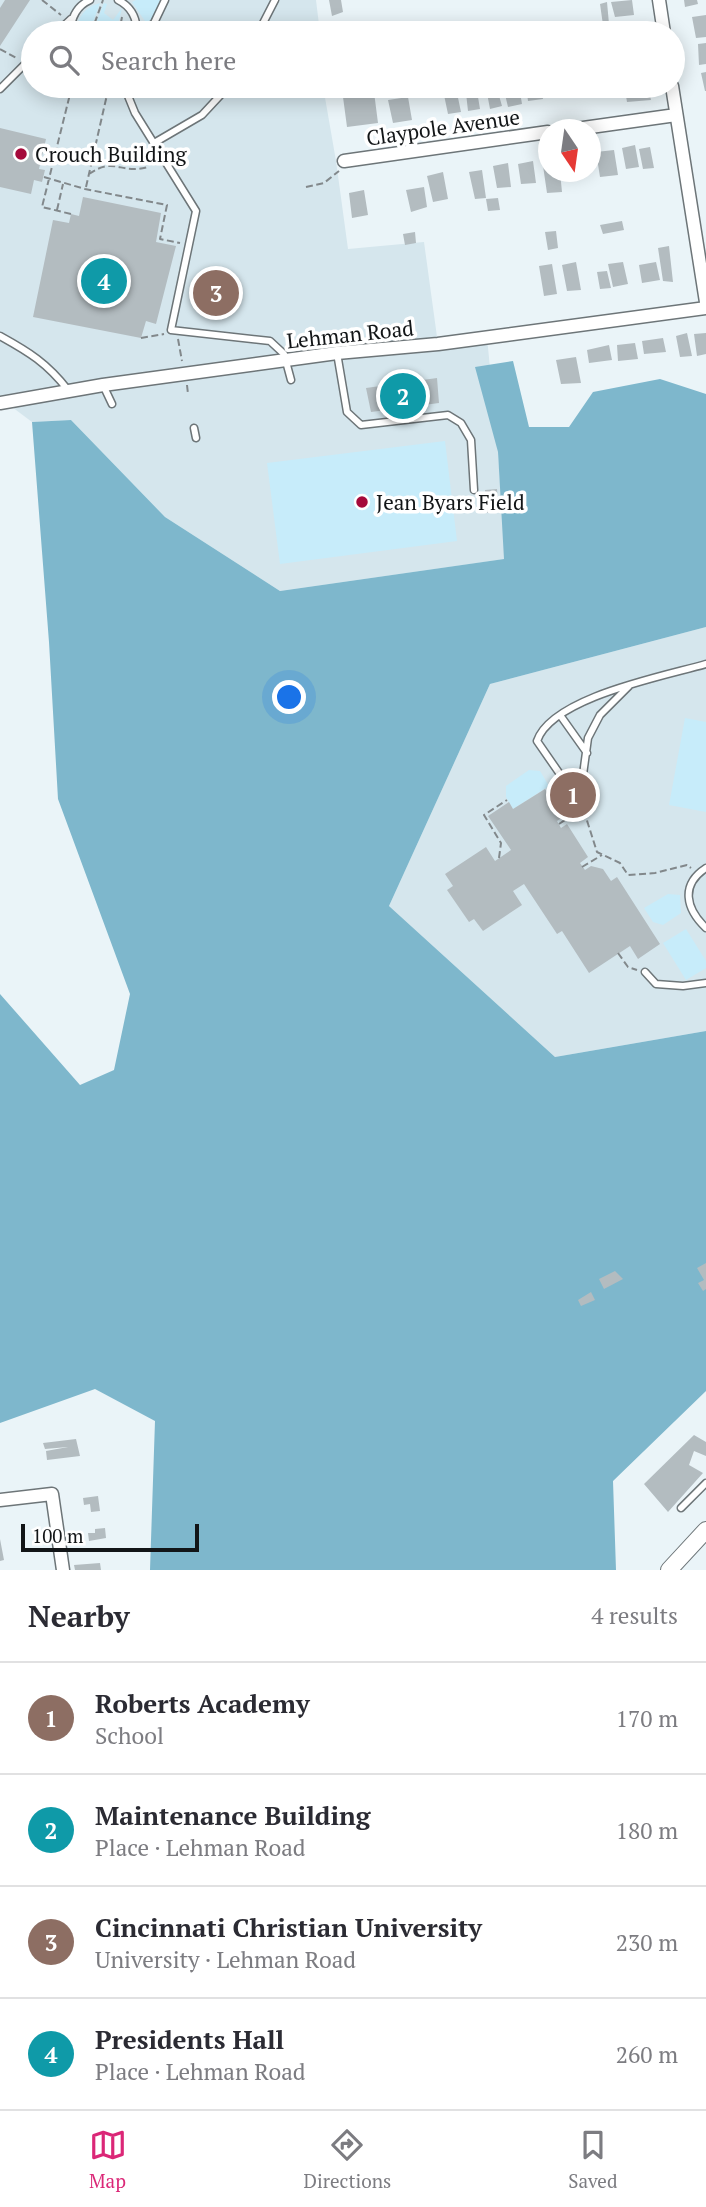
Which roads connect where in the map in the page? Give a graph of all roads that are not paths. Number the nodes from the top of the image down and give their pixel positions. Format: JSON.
{"nodes":[{"id":1,"x":90,"y":0,"type":"edge"},
{"id":2,"x":118,"y":0,"type":"edge"},
{"id":3,"x":165,"y":0,"type":"edge"},
{"id":4,"x":275,"y":0,"type":"edge"},
{"id":5,"x":659,"y":0,"type":"edge"},
{"id":6,"x":71,"y":19,"type":"edge"},
{"id":7,"x":136,"y":21,"type":"edge"},
{"id":8,"x":155,"y":21,"type":"edge"},
{"id":9,"x":264,"y":21,"type":"edge"},
{"id":10,"x":662,"y":21,"type":"edge"},
{"id":11,"x":21,"y":67,"type":"edge"},
{"id":12,"x":0,"y":89,"type":"edge"},
{"id":13,"x":129,"y":98,"type":"edge"},
{"id":14,"x":218,"y":98,"type":"edge"},
{"id":15,"x":674,"y":98,"type":"edge"},
{"id":16,"x":676,"y":115,"type":"junction"},
{"id":17,"x":601,"y":126,"type":"edge"},
{"id":18,"x":538,"y":134,"type":"edge"},
{"id":19,"x":154,"y":143,"type":"junction"},
{"id":20,"x":342,"y":166,"type":"road end"},
{"id":21,"x":706,"y":303,"type":"edge"},
{"id":22,"x":706,"y":308,"type":"edge"},
{"id":23,"x":0,"y":336,"type":"edge"},
{"id":24,"x":337,"y":354,"type":"junction"},
{"id":25,"x":287,"y":360,"type":"junction"},
{"id":26,"x":291,"y":380,"type":"dead end"},
{"id":27,"x":103,"y":384,"type":"junction"},
{"id":28,"x":68,"y":390,"type":"junction"},
{"id":29,"x":0,"y":403,"type":"edge"},
{"id":30,"x":112,"y":404,"type":"dead end"},
{"id":31,"x":194,"y":428,"type":"dead end"},
{"id":32,"x":196,"y":438,"type":"dead end"},
{"id":33,"x":474,"y":490,"type":"dead end"},
{"id":34,"x":706,"y":664,"type":"edge"},
{"id":35,"x":629,"y":686,"type":"junction"},
{"id":36,"x":560,"y":715,"type":"junction"},
{"id":37,"x":587,"y":753,"type":"junction"},
{"id":38,"x":706,"y":868,"type":"edge"},
{"id":39,"x":706,"y":928,"type":"edge"},
{"id":40,"x":645,"y":972,"type":"road end"},
{"id":41,"x":706,"y":983,"type":"edge"},
{"id":42,"x":706,"y":1483,"type":"edge"},
{"id":43,"x":0,"y":1500,"type":"edge"},
{"id":44,"x":681,"y":1508,"type":"dead end"},
{"id":45,"x":706,"y":1530,"type":"edge"},
{"id":46,"x":63,"y":1570,"type":"edge"},
{"id":47,"x":669,"y":1570,"type":"edge"}],
"edges":[{"from":1,"to":6,"type":"lane"},
{"from":2,"to":7,"type":"lane"},
{"from":3,"to":8,"type":"lane"},
{"from":4,"to":9,"type":"lane"},
{"from":5,"to":10,"type":"street"},
{"from":11,"to":12,"type":"lane"},
{"from":13,"to":19,"type":"lane"},
{"from":14,"to":19,"type":"lane"},
{"from":15,"to":16,"type":"street"},
{"from":16,"to":17,"type":"street"},
{"from":16,"to":21,"type":"street"},
{"from":18,"to":20,"type":"street","name":"Claypole Avenue"},
{"from":19,"to":25,"type":"lane"},
{"from":22,"to":24,"type":"street","name":"Lehman Road"},
{"from":23,"to":28,"type":"lane"},
{"from":24,"to":25,"type":"street","name":"Lehman Road"},
{"from":24,"to":33,"type":"lane"},
{"from":25,"to":26,"type":"lane"},
{"from":25,"to":27,"type":"street","name":"Lehman Road"},
{"from":27,"to":28,"type":"street","name":"Lehman Road"},
{"from":27,"to":30,"type":"lane"},
{"from":28,"to":29,"type":"street","name":"Lehman Road"},
{"from":31,"to":32,"type":"lane"},
{"from":34,"to":35,"type":"lane"},
{"from":35,"to":36,"type":"lane"},
{"from":35,"to":37,"type":"lane"},
{"from":36,"to":37,"type":"lane"},
{"from":36,"to":37,"type":"lane"},
{"from":38,"to":39,"type":"lane"},
{"from":40,"to":41,"type":"lane"},
{"from":42,"to":44,"type":"lane"},
{"from":43,"to":46,"type":"street"},
{"from":45,"to":47,"type":"street"}]}
